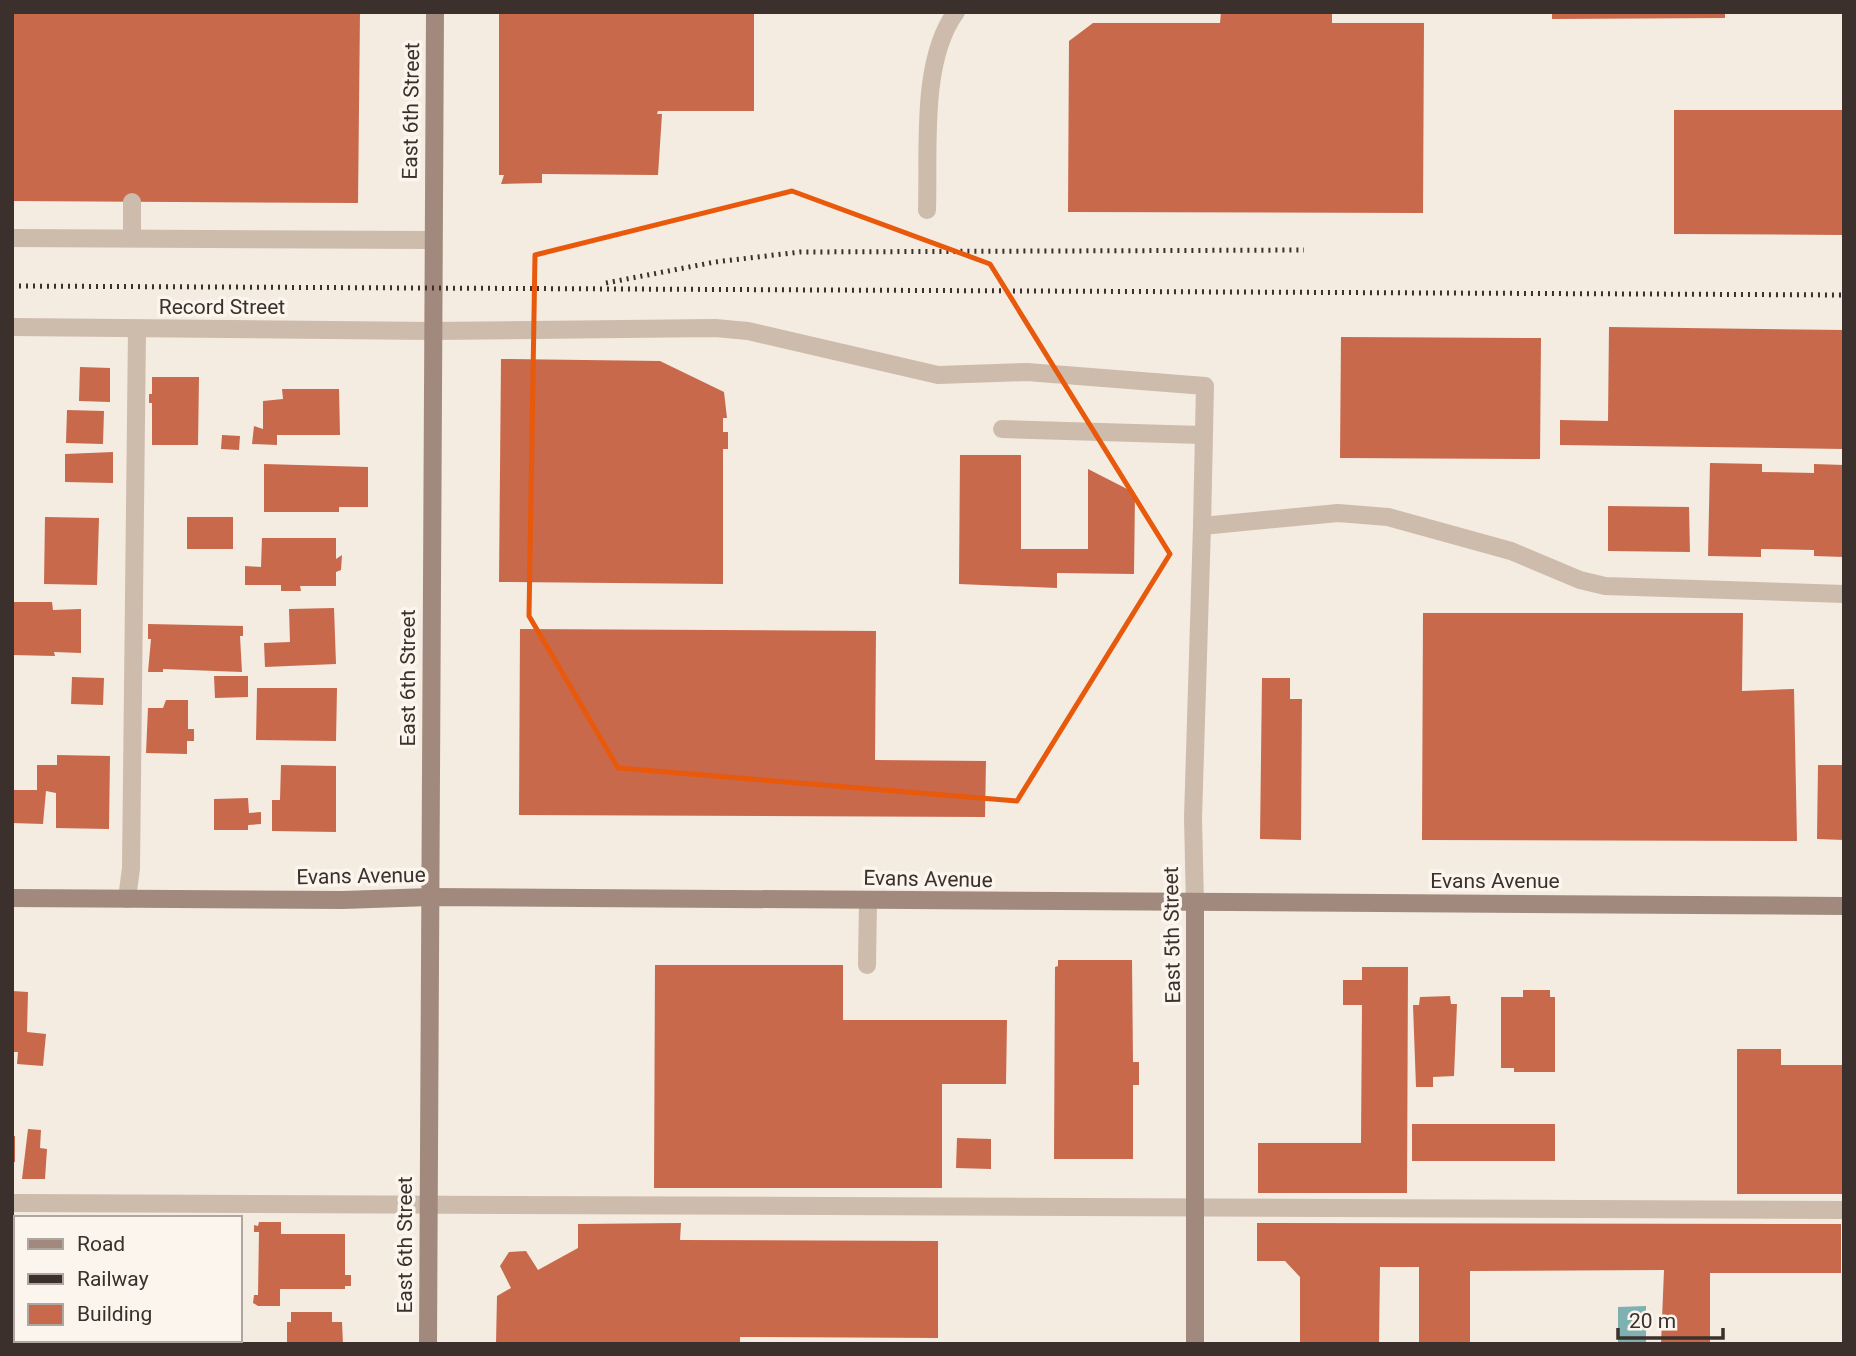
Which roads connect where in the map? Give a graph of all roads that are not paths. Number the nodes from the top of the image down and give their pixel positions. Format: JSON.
{"nodes":[{"id":1,"x":435,"y":12,"type":"edge"},
{"id":2,"x":956,"y":12,"type":"edge"},
{"id":3,"x":132,"y":202,"type":"dead end"},
{"id":4,"x":927,"y":209,"type":"dead end"},
{"id":5,"x":12,"y":238,"type":"edge"},
{"id":6,"x":132,"y":238,"type":"junction"},
{"id":7,"x":431,"y":240,"type":"junction"},
{"id":8,"x":12,"y":327,"type":"edge"},
{"id":9,"x":137,"y":329,"type":"junction"},
{"id":10,"x":432,"y":331,"type":"junction"},
{"id":11,"x":1002,"y":429,"type":"dead end"},
{"id":12,"x":1202,"y":435,"type":"junction"},
{"id":13,"x":1202,"y":526,"type":"junction"},
{"id":14,"x":1844,"y":594,"type":"edge"},
{"id":15,"x":430,"y":897,"type":"junction"},
{"id":16,"x":12,"y":898,"type":"edge"},
{"id":17,"x":127,"y":899,"type":"junction"},
{"id":18,"x":868,"y":901,"type":"junction"},
{"id":19,"x":1195,"y":904,"type":"junction"},
{"id":20,"x":1844,"y":906,"type":"edge"},
{"id":21,"x":867,"y":965,"type":"dead end"},
{"id":22,"x":12,"y":1203,"type":"edge"},
{"id":23,"x":1196,"y":1206,"type":"junction"},
{"id":24,"x":428,"y":1207,"type":"junction"},
{"id":25,"x":1844,"y":1210,"type":"edge"},
{"id":26,"x":428,"y":1344,"type":"edge"},
{"id":27,"x":1195,"y":1344,"type":"edge"}],
"edges":[{"from":1,"to":7,"type":"street","name":"East 6th Street"},
{"from":2,"to":4,"type":"street"},
{"from":3,"to":6,"type":"street"},
{"from":5,"to":6,"type":"street"},
{"from":6,"to":7,"type":"street"},
{"from":7,"to":10,"type":"street","name":"East 6th Street"},
{"from":8,"to":9,"type":"street","name":"Record Street"},
{"from":9,"to":10,"type":"street","name":"Record Street"},
{"from":9,"to":17,"type":"street"},
{"from":10,"to":12,"type":"street","name":"Record Street"},
{"from":10,"to":15,"type":"street","name":"East 6th Street"},
{"from":11,"to":12,"type":"street"},
{"from":12,"to":13,"type":"street","name":"East 5th Street"},
{"from":13,"to":14,"type":"street"},
{"from":13,"to":19,"type":"street","name":"East 5th Street"},
{"from":15,"to":17,"type":"street","name":"Evans Avenue"},
{"from":15,"to":18,"type":"street","name":"Evans Avenue"},
{"from":15,"to":24,"type":"street","name":"East 6th Street"},
{"from":16,"to":17,"type":"street","name":"Evans Avenue"},
{"from":18,"to":19,"type":"street","name":"Evans Avenue"},
{"from":18,"to":21,"type":"street"},
{"from":19,"to":20,"type":"street","name":"Evans Avenue"},
{"from":19,"to":23,"type":"street","name":"East 5th Street"},
{"from":22,"to":24,"type":"street"},
{"from":23,"to":24,"type":"street"},
{"from":23,"to":25,"type":"street"},
{"from":23,"to":27,"type":"street","name":"East 5th Street"},
{"from":24,"to":26,"type":"street","name":"East 6th Street"}]}
